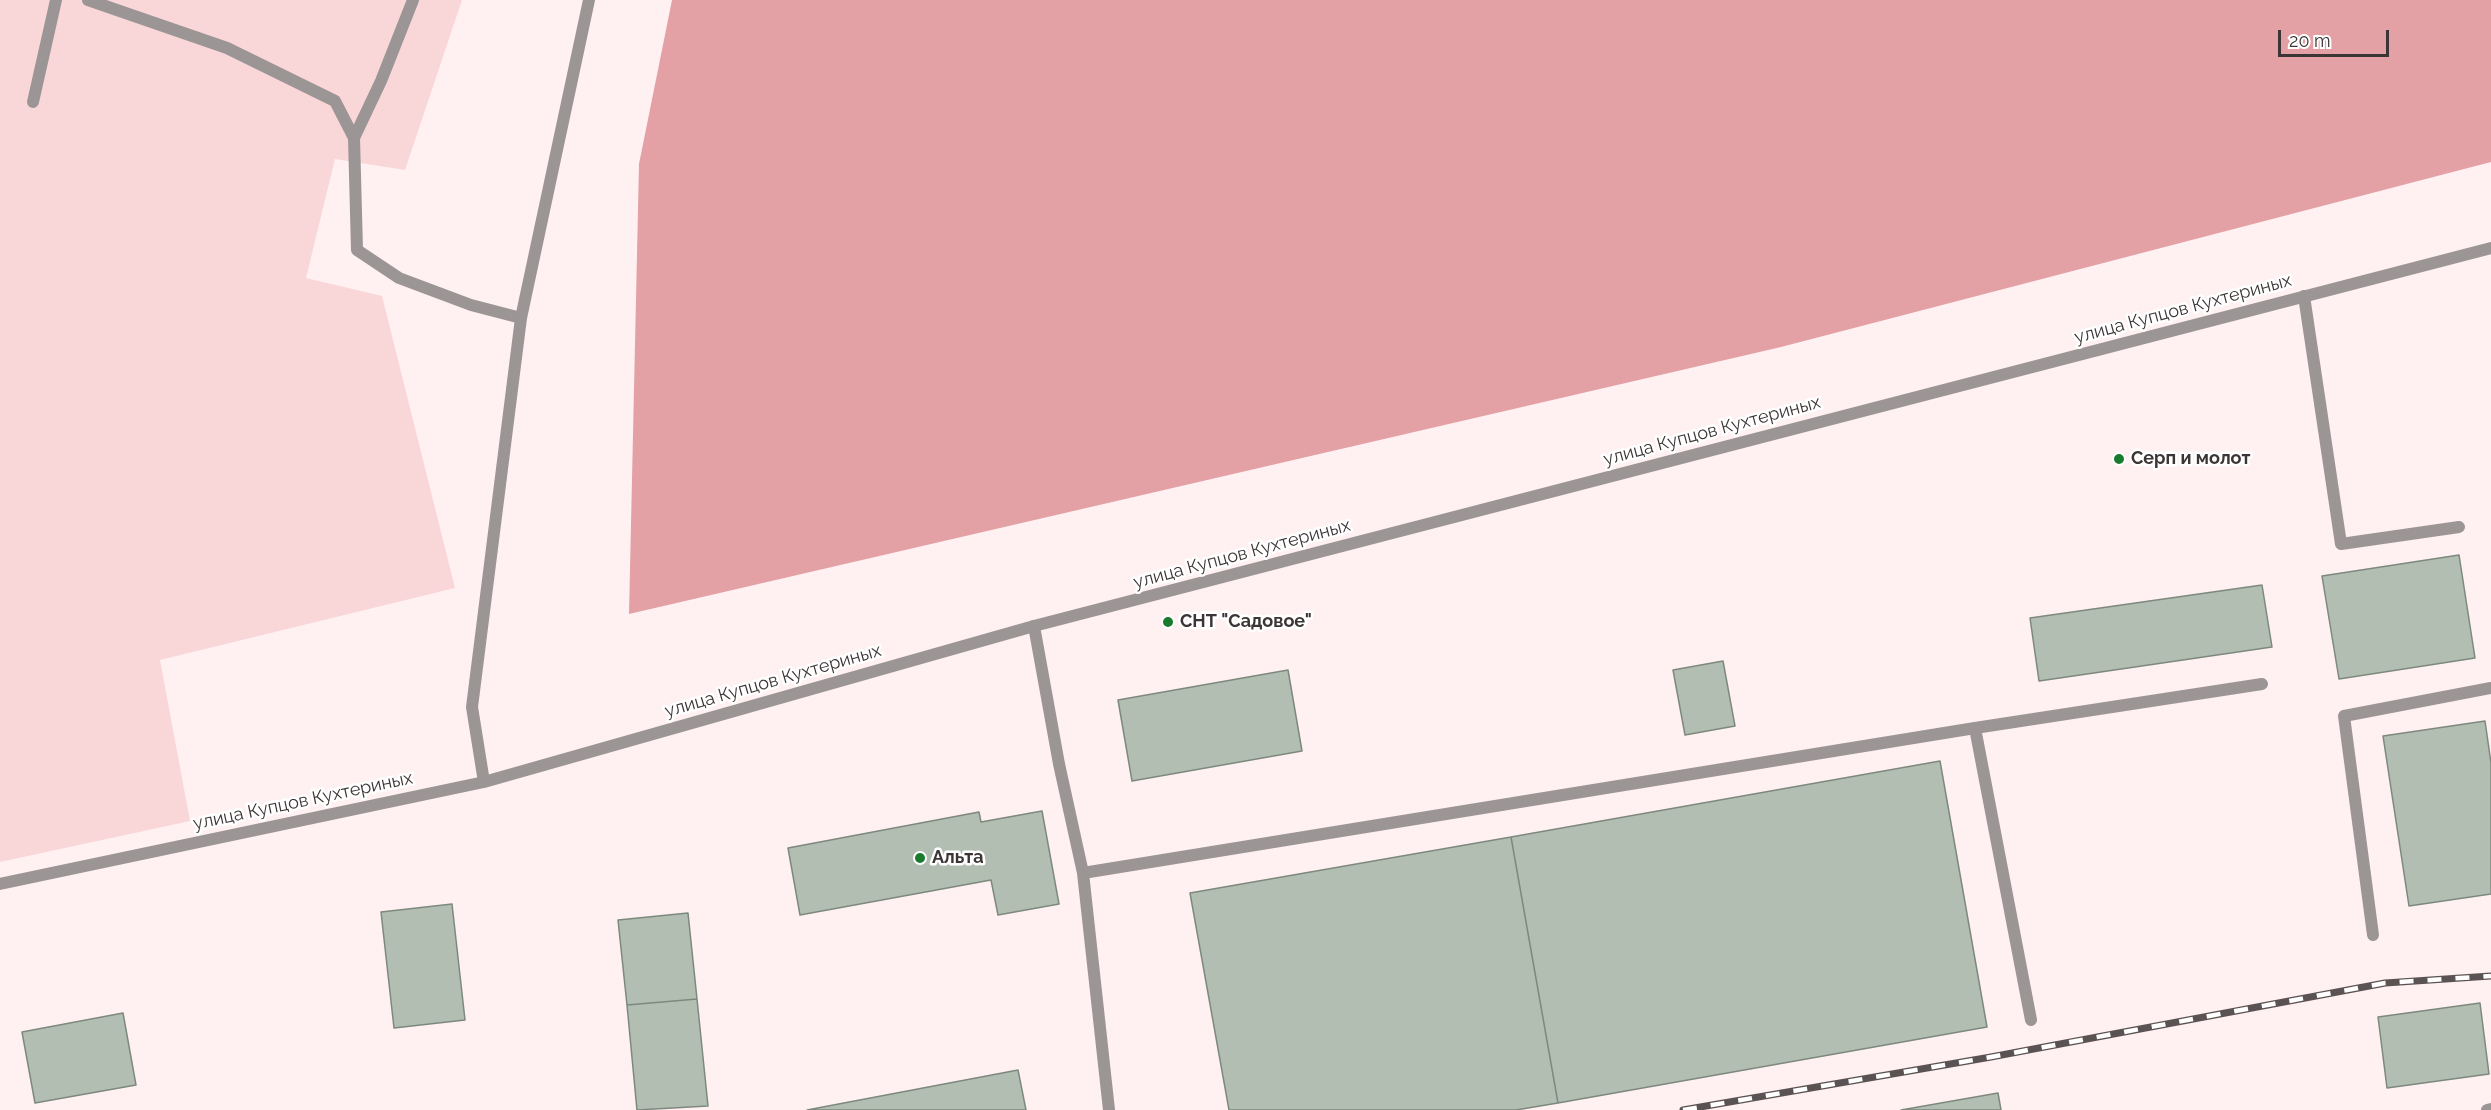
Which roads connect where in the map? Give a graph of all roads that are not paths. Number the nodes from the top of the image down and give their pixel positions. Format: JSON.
{"nodes":[{"id":1,"x":56,"y":0,"type":"edge"},
{"id":2,"x":88,"y":0,"type":"edge"},
{"id":3,"x":413,"y":0,"type":"edge"},
{"id":4,"x":590,"y":0,"type":"edge"},
{"id":5,"x":33,"y":102,"type":"dead end"},
{"id":6,"x":354,"y":138,"type":"junction"},
{"id":7,"x":2491,"y":248,"type":"edge"},
{"id":8,"x":2304,"y":296,"type":"junction"},
{"id":9,"x":520,"y":318,"type":"junction"},
{"id":10,"x":2459,"y":528,"type":"dead end"},
{"id":11,"x":1034,"y":626,"type":"junction"},
{"id":12,"x":2262,"y":684,"type":"dead end"},
{"id":13,"x":2491,"y":688,"type":"edge"},
{"id":14,"x":1975,"y":728,"type":"junction"},
{"id":15,"x":484,"y":782,"type":"junction"},
{"id":16,"x":1083,"y":873,"type":"junction"},
{"id":17,"x":0,"y":884,"type":"edge"},
{"id":18,"x":2373,"y":935,"type":"dead end"},
{"id":19,"x":2031,"y":1020,"type":"dead end"},
{"id":20,"x":1109,"y":1110,"type":"edge"}],
"edges":[{"from":1,"to":5,"type":"street"},
{"from":2,"to":6,"type":"street"},
{"from":3,"to":6,"type":"street"},
{"from":4,"to":9,"type":"street"},
{"from":6,"to":9,"type":"street"},
{"from":7,"to":8,"type":"street","name":"улица Купцов Кухтериных"},
{"from":8,"to":10,"type":"street"},
{"from":8,"to":11,"type":"street","name":"улица Купцов Кухтериных"},
{"from":9,"to":15,"type":"street"},
{"from":11,"to":15,"type":"street","name":"улица Купцов Кухтериных"},
{"from":11,"to":16,"type":"street"},
{"from":12,"to":14,"type":"street"},
{"from":13,"to":18,"type":"street"},
{"from":14,"to":16,"type":"street"},
{"from":14,"to":19,"type":"street"},
{"from":15,"to":17,"type":"street","name":"улица Купцов Кухтериных"},
{"from":16,"to":20,"type":"street"}]}
